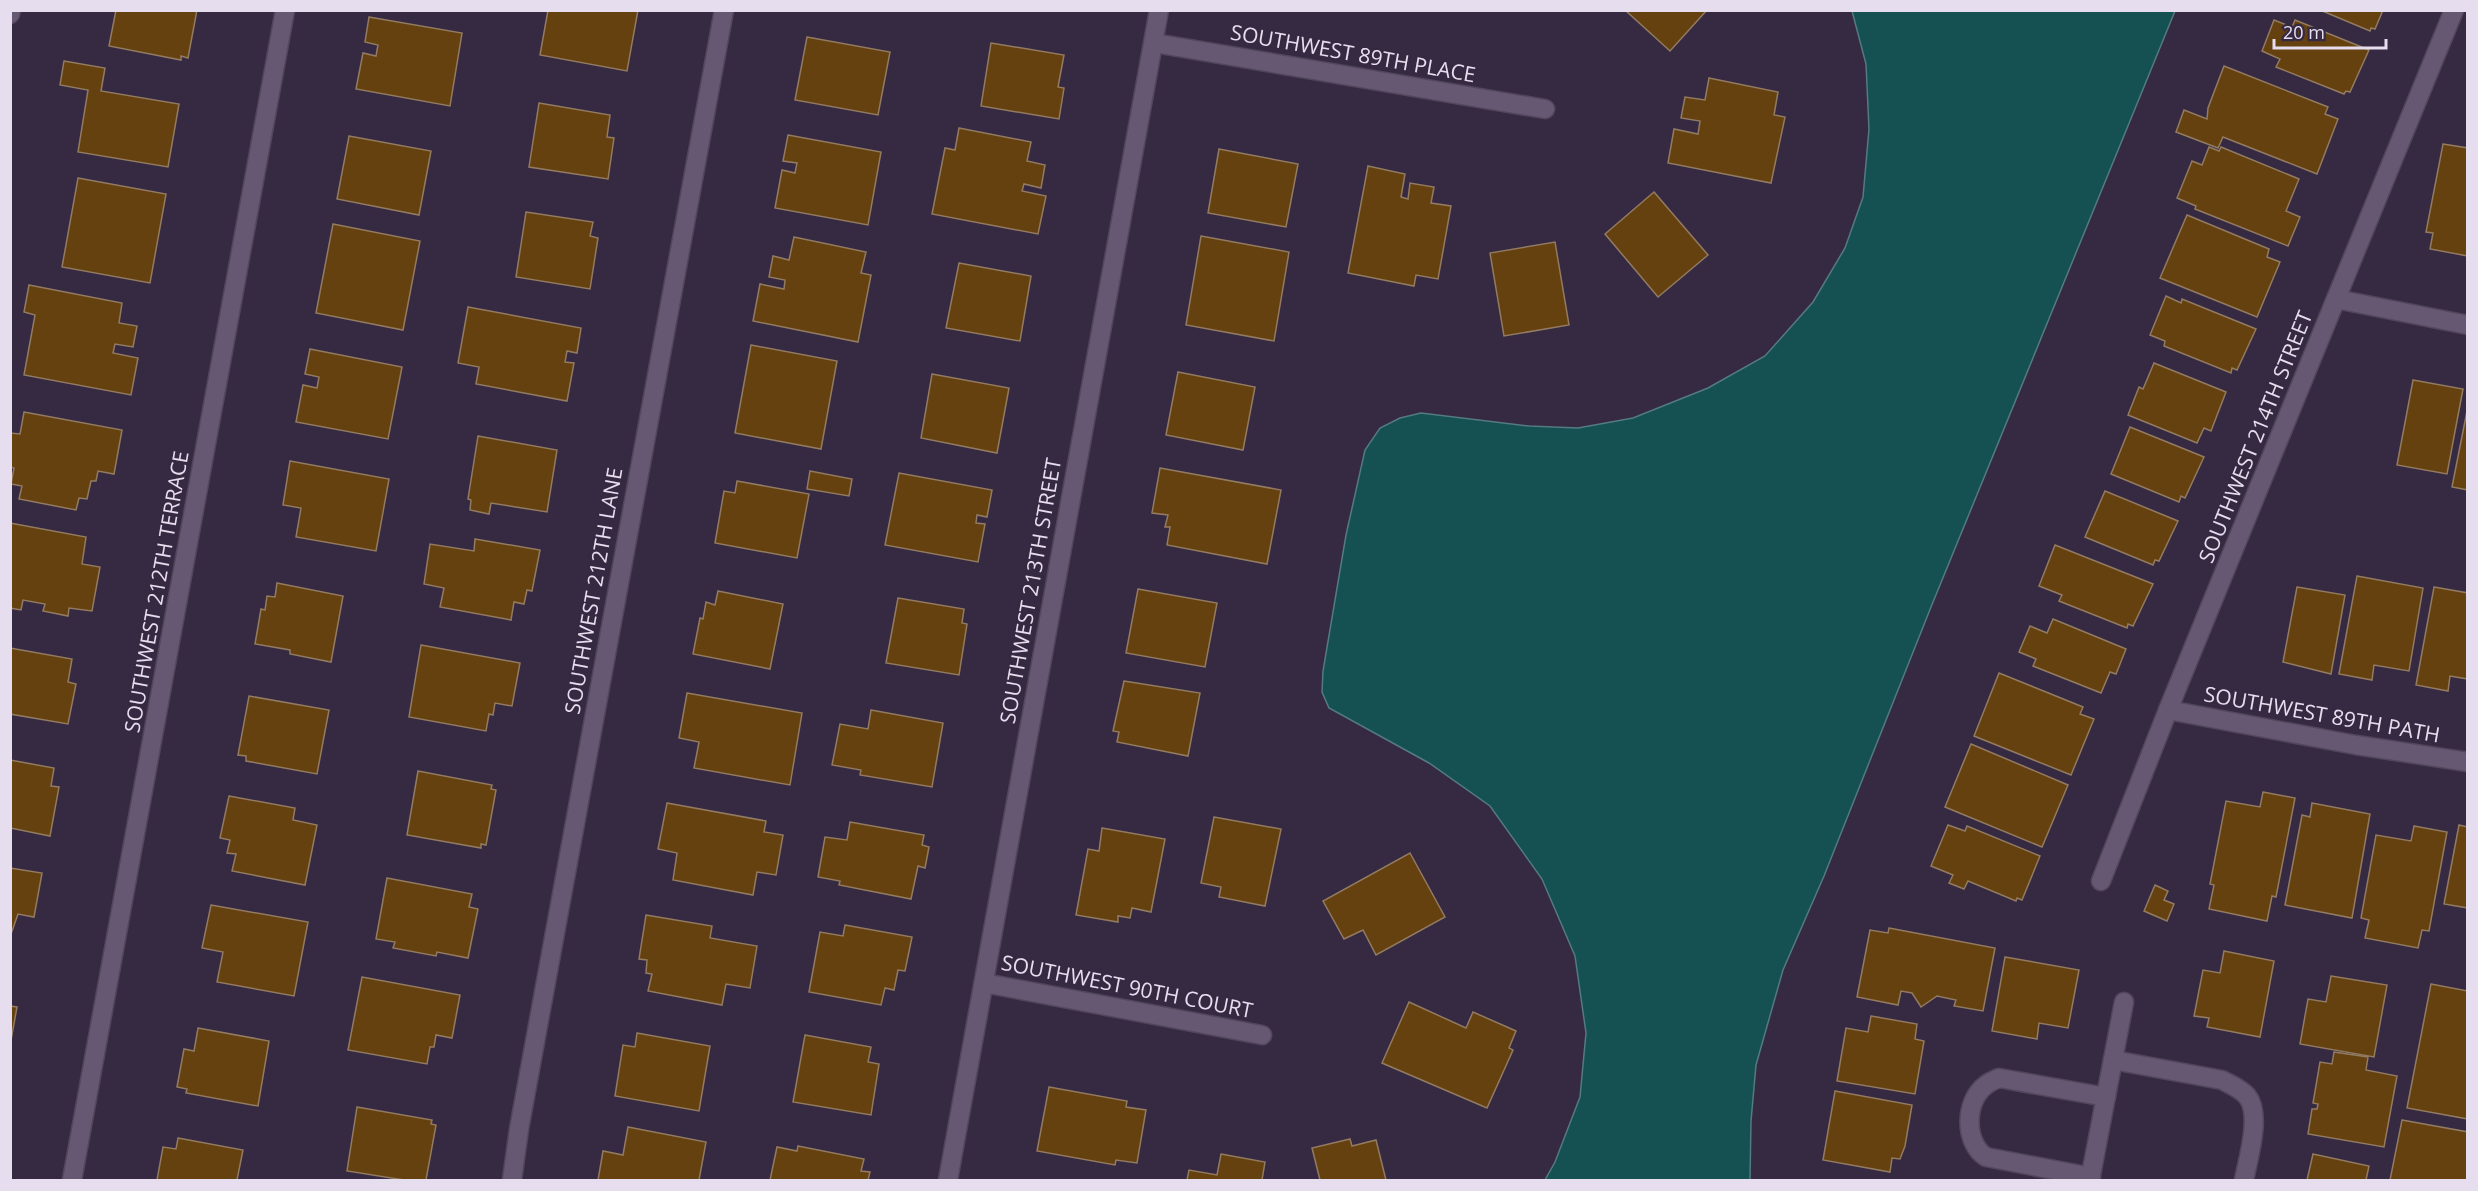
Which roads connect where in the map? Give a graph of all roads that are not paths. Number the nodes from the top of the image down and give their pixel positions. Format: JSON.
{"nodes":[{"id":1,"x":285,"y":10,"type":"edge"},
{"id":2,"x":724,"y":10,"type":"edge"},
{"id":3,"x":1159,"y":10,"type":"edge"},
{"id":4,"x":2454,"y":10,"type":"edge"},
{"id":5,"x":1154,"y":43,"type":"junction"},
{"id":6,"x":1545,"y":109,"type":"dead end"},
{"id":7,"x":2336,"y":299,"type":"junction"},
{"id":8,"x":2468,"y":325,"type":"edge"},
{"id":9,"x":2168,"y":710,"type":"junction"},
{"id":10,"x":2468,"y":762,"type":"edge"},
{"id":11,"x":2101,"y":881,"type":"dead end"},
{"id":12,"x":984,"y":983,"type":"junction"},
{"id":13,"x":2124,"y":1002,"type":"dead end"},
{"id":14,"x":1262,"y":1035,"type":"dead end"},
{"id":15,"x":2113,"y":1060,"type":"junction"},
{"id":16,"x":2106,"y":1097,"type":"junction"},
{"id":17,"x":2090,"y":1179,"type":"edge"},
{"id":18,"x":72,"y":1180,"type":"edge"},
{"id":19,"x":512,"y":1180,"type":"edge"},
{"id":20,"x":948,"y":1180,"type":"edge"},
{"id":21,"x":2244,"y":1180,"type":"edge"}],
"edges":[{"from":1,"to":18,"type":"street","name":"SOUTHWEST 212TH TERRACE"},
{"from":2,"to":19,"type":"street","name":"SOUTHWEST 212TH LANE"},
{"from":3,"to":5,"type":"street","name":"SOUTHWEST 213TH STREET"},
{"from":4,"to":7,"type":"street","name":"SOUTHWEST 214TH STREET"},
{"from":5,"to":6,"type":"street","name":"SOUTHWEST 89TH PLACE"},
{"from":5,"to":12,"type":"street","name":"SOUTHWEST 213TH STREET"},
{"from":7,"to":8,"type":"street"},
{"from":7,"to":9,"type":"street","name":"SOUTHWEST 214TH STREET"},
{"from":9,"to":10,"type":"street","name":"SOUTHWEST 89TH PATH"},
{"from":9,"to":11,"type":"street","name":"SOUTHWEST 214TH STREET"},
{"from":12,"to":14,"type":"street","name":"SOUTHWEST 90TH COURT"},
{"from":12,"to":20,"type":"street","name":"SOUTHWEST 213TH STREET"},
{"from":13,"to":15,"type":"street"},
{"from":15,"to":16,"type":"street"},
{"from":15,"to":21,"type":"street"},
{"from":16,"to":17,"type":"street"},
{"from":16,"to":17,"type":"street"}]}
